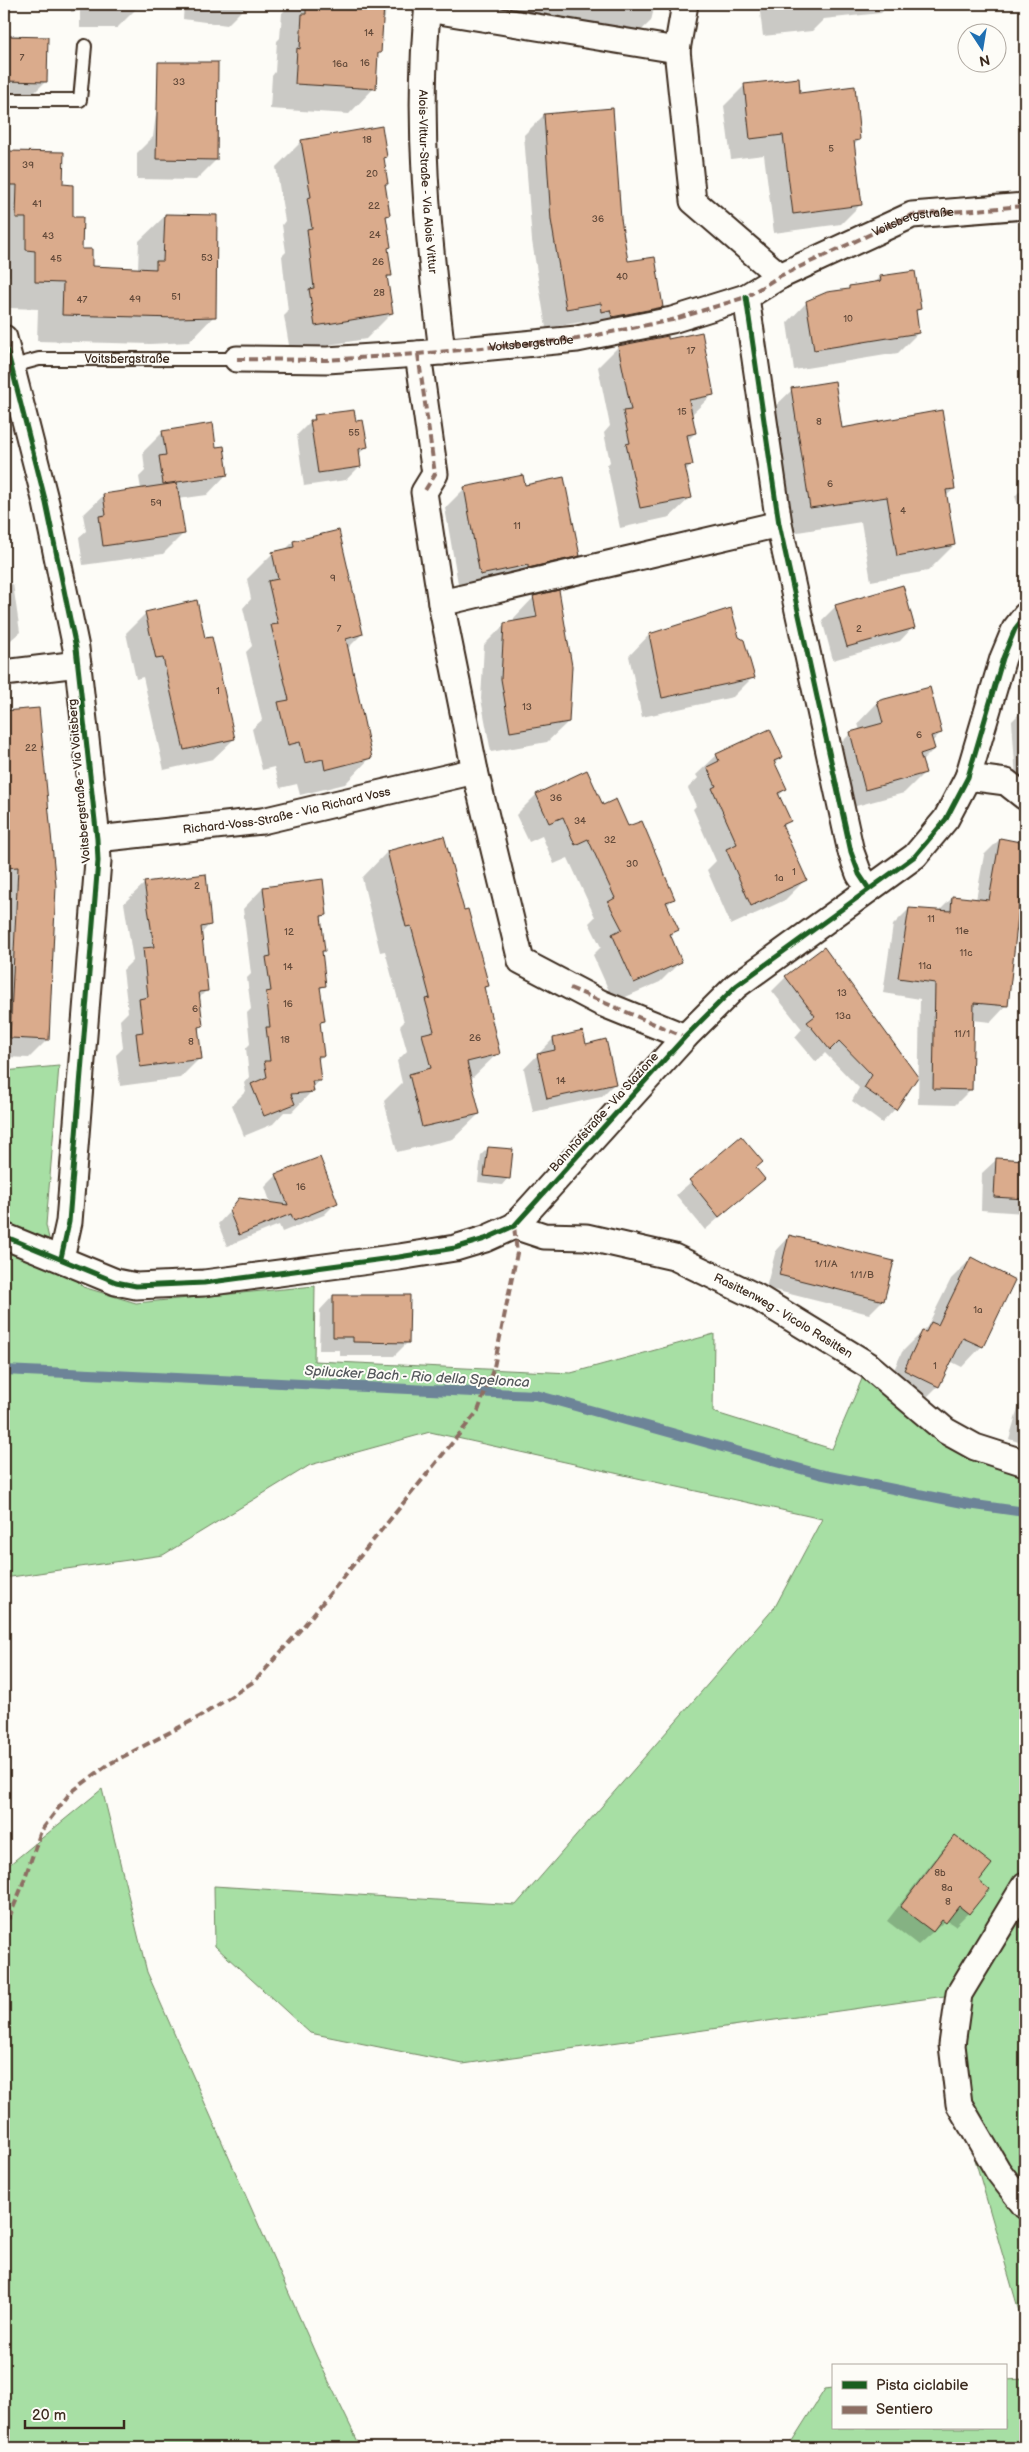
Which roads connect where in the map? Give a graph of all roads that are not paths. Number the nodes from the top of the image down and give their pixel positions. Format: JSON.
{"nodes":[{"id":1,"x":685,"y":4,"type":"edge"},
{"id":2,"x":428,"y":6,"type":"edge"},
{"id":3,"x":84,"y":46,"type":"dead end"},
{"id":4,"x":677,"y":50,"type":"junction"},
{"id":5,"x":4,"y":100,"type":"edge"},
{"id":6,"x":1025,"y":206,"type":"edge"},
{"id":7,"x":780,"y":276,"type":"junction"},
{"id":8,"x":746,"y":296,"type":"junction"},
{"id":9,"x":4,"y":338,"type":"edge"},
{"id":10,"x":430,"y":353,"type":"junction"},
{"id":11,"x":237,"y":358,"type":"joint"},
{"id":12,"x":12,"y":366,"type":"junction"},
{"id":13,"x":780,"y":524,"type":"junction"},
{"id":14,"x":441,"y":603,"type":"junction"},
{"id":15,"x":1025,"y":616,"type":"edge"},
{"id":16,"x":78,"y":664,"type":"junction"},
{"id":17,"x":4,"y":672,"type":"edge"},
{"id":18,"x":475,"y":771,"type":"junction"},
{"id":19,"x":968,"y":777,"type":"junction"},
{"id":20,"x":1025,"y":797,"type":"edge"},
{"id":21,"x":96,"y":839,"type":"junction"},
{"id":22,"x":869,"y":889,"type":"junction"},
{"id":23,"x":685,"y":1037,"type":"junction"},
{"id":24,"x":514,"y":1226,"type":"junction"},
{"id":25,"x":4,"y":1236,"type":"edge"},
{"id":26,"x":61,"y":1258,"type":"junction"},
{"id":27,"x":1025,"y":1464,"type":"edge"},
{"id":28,"x":1025,"y":1885,"type":"edge"},
{"id":29,"x":1025,"y":2206,"type":"edge"}],
"edges":[{"from":1,"to":4,"type":"street"},
{"from":2,"to":4,"type":"street","name":"Alois-Vittur-Straße - Via Alois Vittur"},
{"from":2,"to":10,"type":"street","name":"Alois-Vittur-Straße - Via Alois Vittur"},
{"from":3,"to":5,"type":"lane"},
{"from":4,"to":7,"type":"street"},
{"from":6,"to":7,"type":"street","name":"Voitsbergstraße"},
{"from":7,"to":8,"type":"street","name":"Voitsbergstraße"},
{"from":8,"to":10,"type":"street","name":"Voitsbergstraße"},
{"from":8,"to":13,"type":"street"},
{"from":9,"to":12,"type":"street","name":"Voitsbergstraße - Via Voitsberg"},
{"from":10,"to":11,"type":"street","name":"Voitsbergstraße"},
{"from":10,"to":14,"type":"street","name":"Alois-Vittur-Straße - Via Alois Vittur"},
{"from":11,"to":12,"type":"lane","name":"Voitsbergstraße"},
{"from":12,"to":16,"type":"street","name":"Voitsbergstraße - Via Voitsberg"},
{"from":13,"to":14,"type":"street"},
{"from":13,"to":22,"type":"street"},
{"from":14,"to":18,"type":"street"},
{"from":15,"to":19,"type":"street","name":"Bahnhofstraße - Via Stazione"},
{"from":16,"to":17,"type":"street"},
{"from":16,"to":21,"type":"street","name":"Voitsbergstraße - Via Voitsberg"},
{"from":18,"to":21,"type":"street","name":"Richard-Voss-Straße - Via Richard Voss"},
{"from":18,"to":23,"type":"street"},
{"from":19,"to":20,"type":"street"},
{"from":19,"to":22,"type":"street","name":"Bahnhofstraße - Via Stazione"},
{"from":21,"to":26,"type":"street","name":"Voitsbergstraße - Via Voitsberg"},
{"from":22,"to":23,"type":"street","name":"Bahnhofstraße - Via Stazione"},
{"from":23,"to":24,"type":"street","name":"Bahnhofstraße - Via Stazione"},
{"from":24,"to":26,"type":"street","name":"Bahnhofstraße - Via Stazione"},
{"from":24,"to":27,"type":"street","name":"Rasittenweg - Vicolo Rasitten"},
{"from":25,"to":26,"type":"street","name":"Bahnhofstraße - Via Stazione"},
{"from":28,"to":29,"type":"street"}]}
